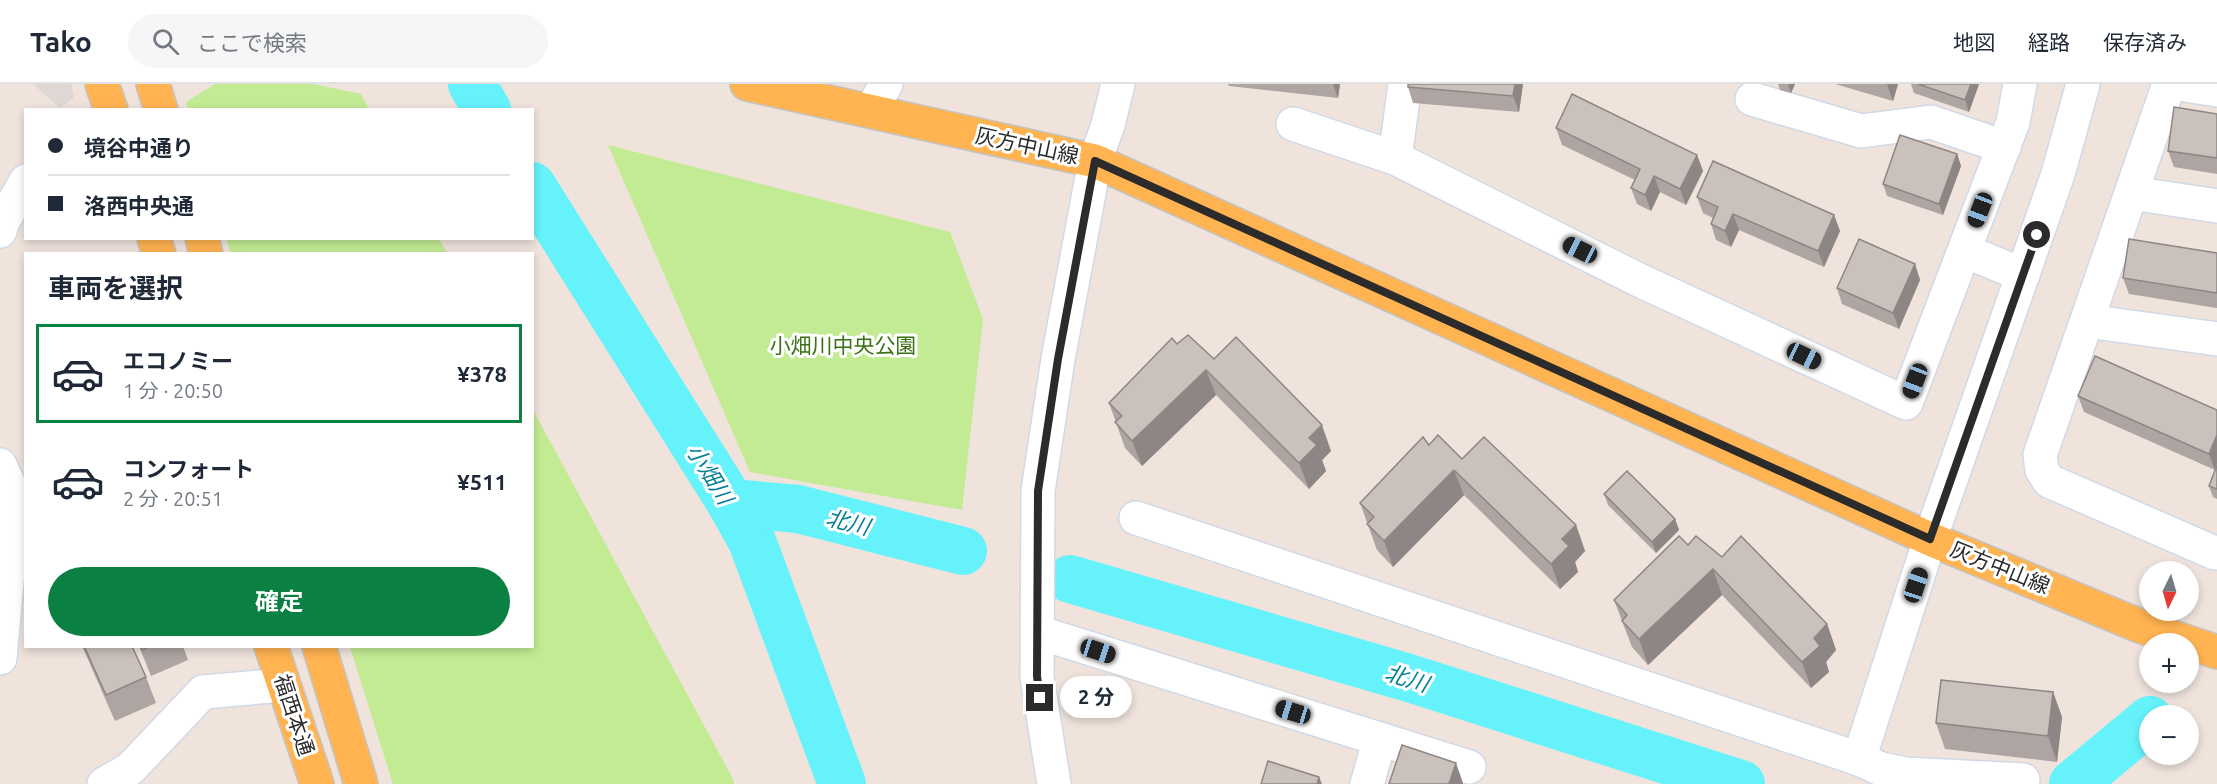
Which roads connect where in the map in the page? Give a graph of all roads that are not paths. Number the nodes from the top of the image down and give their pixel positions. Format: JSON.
{"nodes":[{"id":1,"x":102,"y":84,"type":"edge"},
{"id":2,"x":153,"y":84,"type":"edge"},
{"id":3,"x":747,"y":84,"type":"edge"},
{"id":4,"x":1118,"y":84,"type":"edge"},
{"id":5,"x":1404,"y":84,"type":"edge"},
{"id":6,"x":2020,"y":84,"type":"edge"},
{"id":7,"x":2083,"y":84,"type":"edge"},
{"id":8,"x":2169,"y":84,"type":"edge"},
{"id":9,"x":2179,"y":84,"type":"edge"},
{"id":10,"x":2217,"y":90,"type":"edge"},
{"id":11,"x":879,"y":98,"type":"edge"},
{"id":12,"x":1752,"y":99,"type":"dead end"},
{"id":13,"x":110,"y":108,"type":"edge"},
{"id":14,"x":160,"y":108,"type":"edge"},
{"id":15,"x":1293,"y":124,"type":"dead end"},
{"id":16,"x":2004,"y":147,"type":"junction"},
{"id":17,"x":1395,"y":158,"type":"junction"},
{"id":18,"x":1095,"y":161,"type":"junction"},
{"id":19,"x":24,"y":185,"type":"edge"},
{"id":20,"x":2132,"y":194,"type":"junction"},
{"id":21,"x":2217,"y":206,"type":"edge"},
{"id":22,"x":0,"y":231,"type":"edge"},
{"id":23,"x":1965,"y":251,"type":"junction"},
{"id":24,"x":2023,"y":275,"type":"junction"},
{"id":25,"x":2087,"y":321,"type":"junction"},
{"id":26,"x":2217,"y":339,"type":"edge"},
{"id":27,"x":11,"y":480,"type":"edge"},
{"id":28,"x":1136,"y":518,"type":"dead end"},
{"id":29,"x":1930,"y":539,"type":"junction"},
{"id":30,"x":2215,"y":553,"type":"dead end"},
{"id":31,"x":1037,"y":632,"type":"junction"},
{"id":32,"x":272,"y":648,"type":"edge"},
{"id":33,"x":320,"y":648,"type":"edge"},
{"id":34,"x":2217,"y":652,"type":"edge"},
{"id":35,"x":0,"y":658,"type":"edge"},
{"id":36,"x":283,"y":685,"type":"junction"},
{"id":37,"x":1380,"y":739,"type":"junction"},
{"id":38,"x":1859,"y":759,"type":"junction"},
{"id":39,"x":1469,"y":767,"type":"dead end"},
{"id":40,"x":2023,"y":780,"type":"dead end"},
{"id":41,"x":104,"y":784,"type":"edge"},
{"id":42,"x":317,"y":784,"type":"edge"},
{"id":43,"x":361,"y":784,"type":"edge"},
{"id":44,"x":1054,"y":784,"type":"edge"},
{"id":45,"x":1367,"y":784,"type":"edge"}],
"edges":[{"from":1,"to":13,"type":"main road"},
{"from":2,"to":14,"type":"main road"},
{"from":3,"to":11,"type":"main road","name":"灰方中山線"},
{"from":4,"to":18,"type":"street"},
{"from":5,"to":17,"type":"street"},
{"from":6,"to":16,"type":"street"},
{"from":7,"to":24,"type":"street"},
{"from":8,"to":20,"type":"street"},
{"from":9,"to":10,"type":"street"},
{"from":11,"to":18,"type":"main road","name":"灰方中山線"},
{"from":12,"to":16,"type":"street"},
{"from":15,"to":17,"type":"street"},
{"from":16,"to":23,"type":"street"},
{"from":17,"to":23,"type":"street"},
{"from":18,"to":29,"type":"main road","name":"灰方中山線"},
{"from":18,"to":31,"type":"street"},
{"from":19,"to":22,"type":"street"},
{"from":20,"to":21,"type":"street"},
{"from":20,"to":25,"type":"street"},
{"from":23,"to":24,"type":"street"},
{"from":24,"to":29,"type":"street"},
{"from":25,"to":26,"type":"street"},
{"from":25,"to":30,"type":"street"},
{"from":27,"to":35,"type":"street"},
{"from":28,"to":38,"type":"street"},
{"from":29,"to":34,"type":"main road","name":"灰方中山線"},
{"from":29,"to":38,"type":"street"},
{"from":31,"to":37,"type":"street"},
{"from":31,"to":44,"type":"street"},
{"from":32,"to":36,"type":"main road","name":"福西本通"},
{"from":33,"to":43,"type":"main road","name":"福西本通"},
{"from":36,"to":41,"type":"street"},
{"from":36,"to":42,"type":"main road","name":"福西本通"},
{"from":37,"to":39,"type":"street"},
{"from":37,"to":45,"type":"street"},
{"from":38,"to":40,"type":"street"}]}
